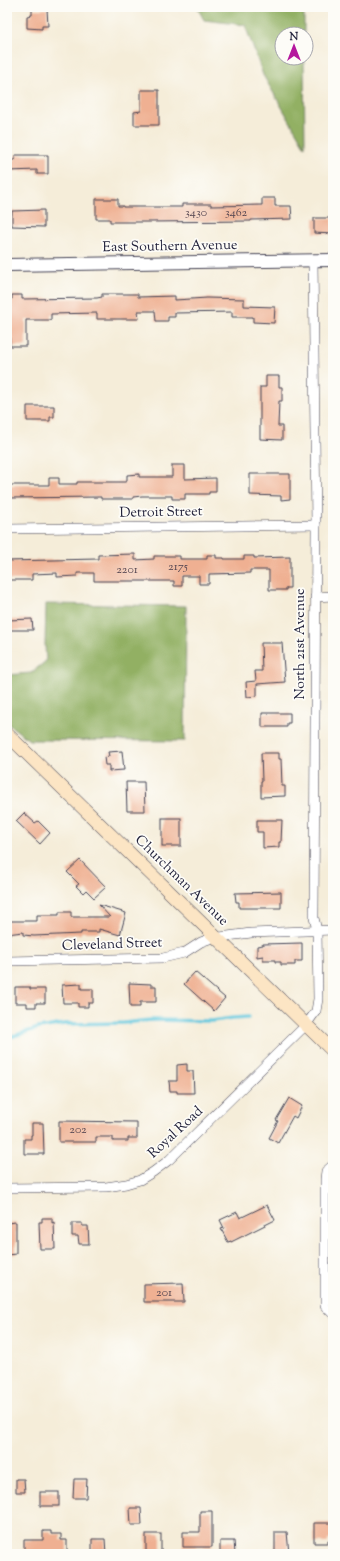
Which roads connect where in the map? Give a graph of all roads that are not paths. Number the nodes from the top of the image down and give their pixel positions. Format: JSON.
{"nodes":[{"id":1,"x":313,"y":260,"type":"junction"},
{"id":2,"x":333,"y":260,"type":"edge"},
{"id":3,"x":7,"y":265,"type":"edge"},
{"id":4,"x":316,"y":525,"type":"junction"},
{"id":5,"x":7,"y":529,"type":"edge"},
{"id":6,"x":333,"y":596,"type":"edge"},
{"id":7,"x":315,"y":597,"type":"junction"},
{"id":8,"x":7,"y":734,"type":"edge"},
{"id":9,"x":317,"y":930,"type":"junction"},
{"id":10,"x":333,"y":930,"type":"edge"},
{"id":11,"x":216,"y":938,"type":"junction"},
{"id":12,"x":7,"y":961,"type":"edge"},
{"id":13,"x":306,"y":1025,"type":"junction"},
{"id":14,"x":333,"y":1051,"type":"edge"},
{"id":15,"x":333,"y":1166,"type":"edge"},
{"id":16,"x":7,"y":1188,"type":"edge"},
{"id":17,"x":333,"y":1314,"type":"edge"}],
"edges":[{"from":1,"to":2,"type":"street","name":"East Southern Avenue"},
{"from":1,"to":3,"type":"street","name":"East Southern Avenue"},
{"from":1,"to":4,"type":"street","name":"North 21st Avenue"},
{"from":4,"to":5,"type":"street","name":"Detroit Street"},
{"from":4,"to":7,"type":"street","name":"North 21st Avenue"},
{"from":6,"to":7,"type":"street"},
{"from":7,"to":9,"type":"street","name":"North 21st Avenue"},
{"from":8,"to":11,"type":"main road","name":"Churchman Avenue"},
{"from":9,"to":10,"type":"street","name":"Cleveland Street"},
{"from":9,"to":11,"type":"street","name":"Cleveland Street"},
{"from":9,"to":13,"type":"street","name":"North 21st Avenue"},
{"from":11,"to":12,"type":"street","name":"Cleveland Street"},
{"from":11,"to":13,"type":"main road","name":"Churchman Avenue"},
{"from":13,"to":14,"type":"main road","name":"Churchman Avenue"},
{"from":13,"to":16,"type":"street","name":"Royal Road"},
{"from":15,"to":17,"type":"street"}]}
